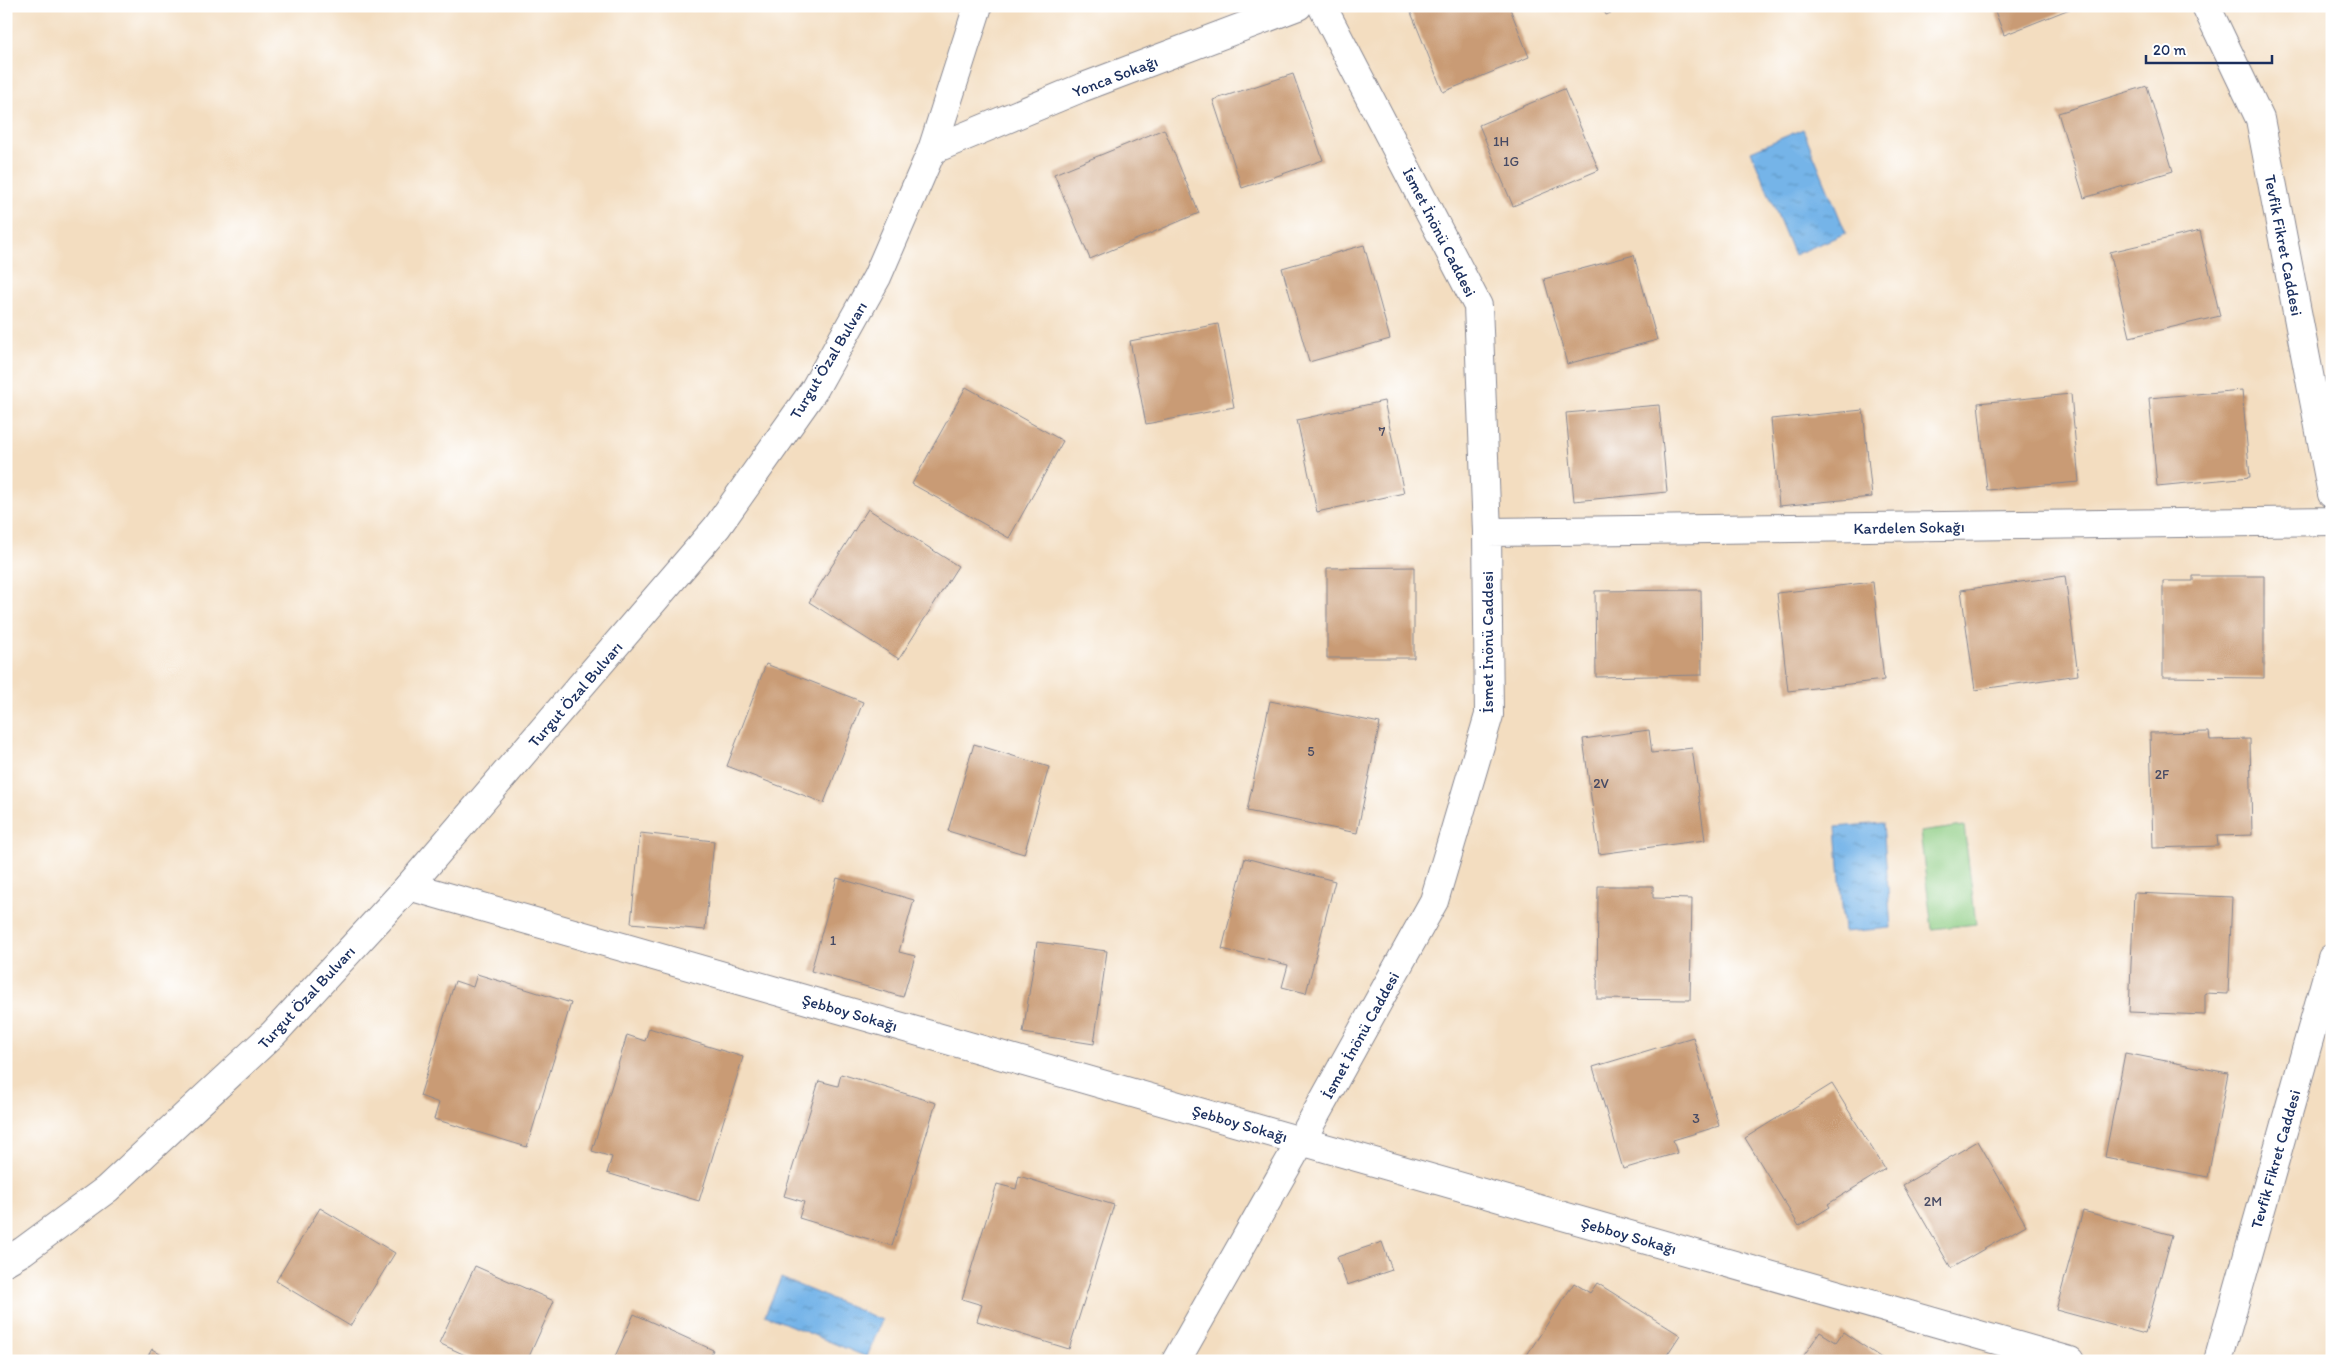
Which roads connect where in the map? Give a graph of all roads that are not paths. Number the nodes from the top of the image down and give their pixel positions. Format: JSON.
{"nodes":[{"id":1,"x":978,"y":6,"type":"edge"},
{"id":2,"x":1298,"y":6,"type":"edge"},
{"id":3,"x":1322,"y":6,"type":"edge"},
{"id":4,"x":2206,"y":6,"type":"edge"},
{"id":5,"x":932,"y":150,"type":"junction"},
{"id":6,"x":2332,"y":494,"type":"edge"},
{"id":7,"x":2332,"y":521,"type":"edge"},
{"id":8,"x":1487,"y":532,"type":"junction"},
{"id":9,"x":409,"y":886,"type":"junction"},
{"id":10,"x":2332,"y":958,"type":"edge"},
{"id":11,"x":1301,"y":1141,"type":"junction"},
{"id":12,"x":6,"y":1261,"type":"edge"},
{"id":13,"x":1176,"y":1361,"type":"edge"},
{"id":14,"x":2070,"y":1361,"type":"edge"},
{"id":15,"x":2218,"y":1361,"type":"edge"}],
"edges":[{"from":1,"to":5,"type":"street","name":"Turgut Özal Bulvarı"},
{"from":2,"to":5,"type":"street","name":"Yonca Sokağı"},
{"from":3,"to":8,"type":"street","name":"İsmet İnönü Caddesi"},
{"from":4,"to":6,"type":"street","name":"Tevfik Fikret Caddesi"},
{"from":5,"to":9,"type":"street","name":"Turgut Özal Bulvarı"},
{"from":7,"to":8,"type":"street","name":"Kardelen Sokağı"},
{"from":8,"to":11,"type":"street","name":"İsmet İnönü Caddesi"},
{"from":9,"to":11,"type":"street","name":"Şebboy Sokağı"},
{"from":9,"to":12,"type":"street","name":"Turgut Özal Bulvarı"},
{"from":10,"to":15,"type":"street","name":"Tevfik Fikret Caddesi"},
{"from":11,"to":13,"type":"street","name":"İsmet İnönü Caddesi"},
{"from":11,"to":14,"type":"street","name":"Şebboy Sokağı"}]}
